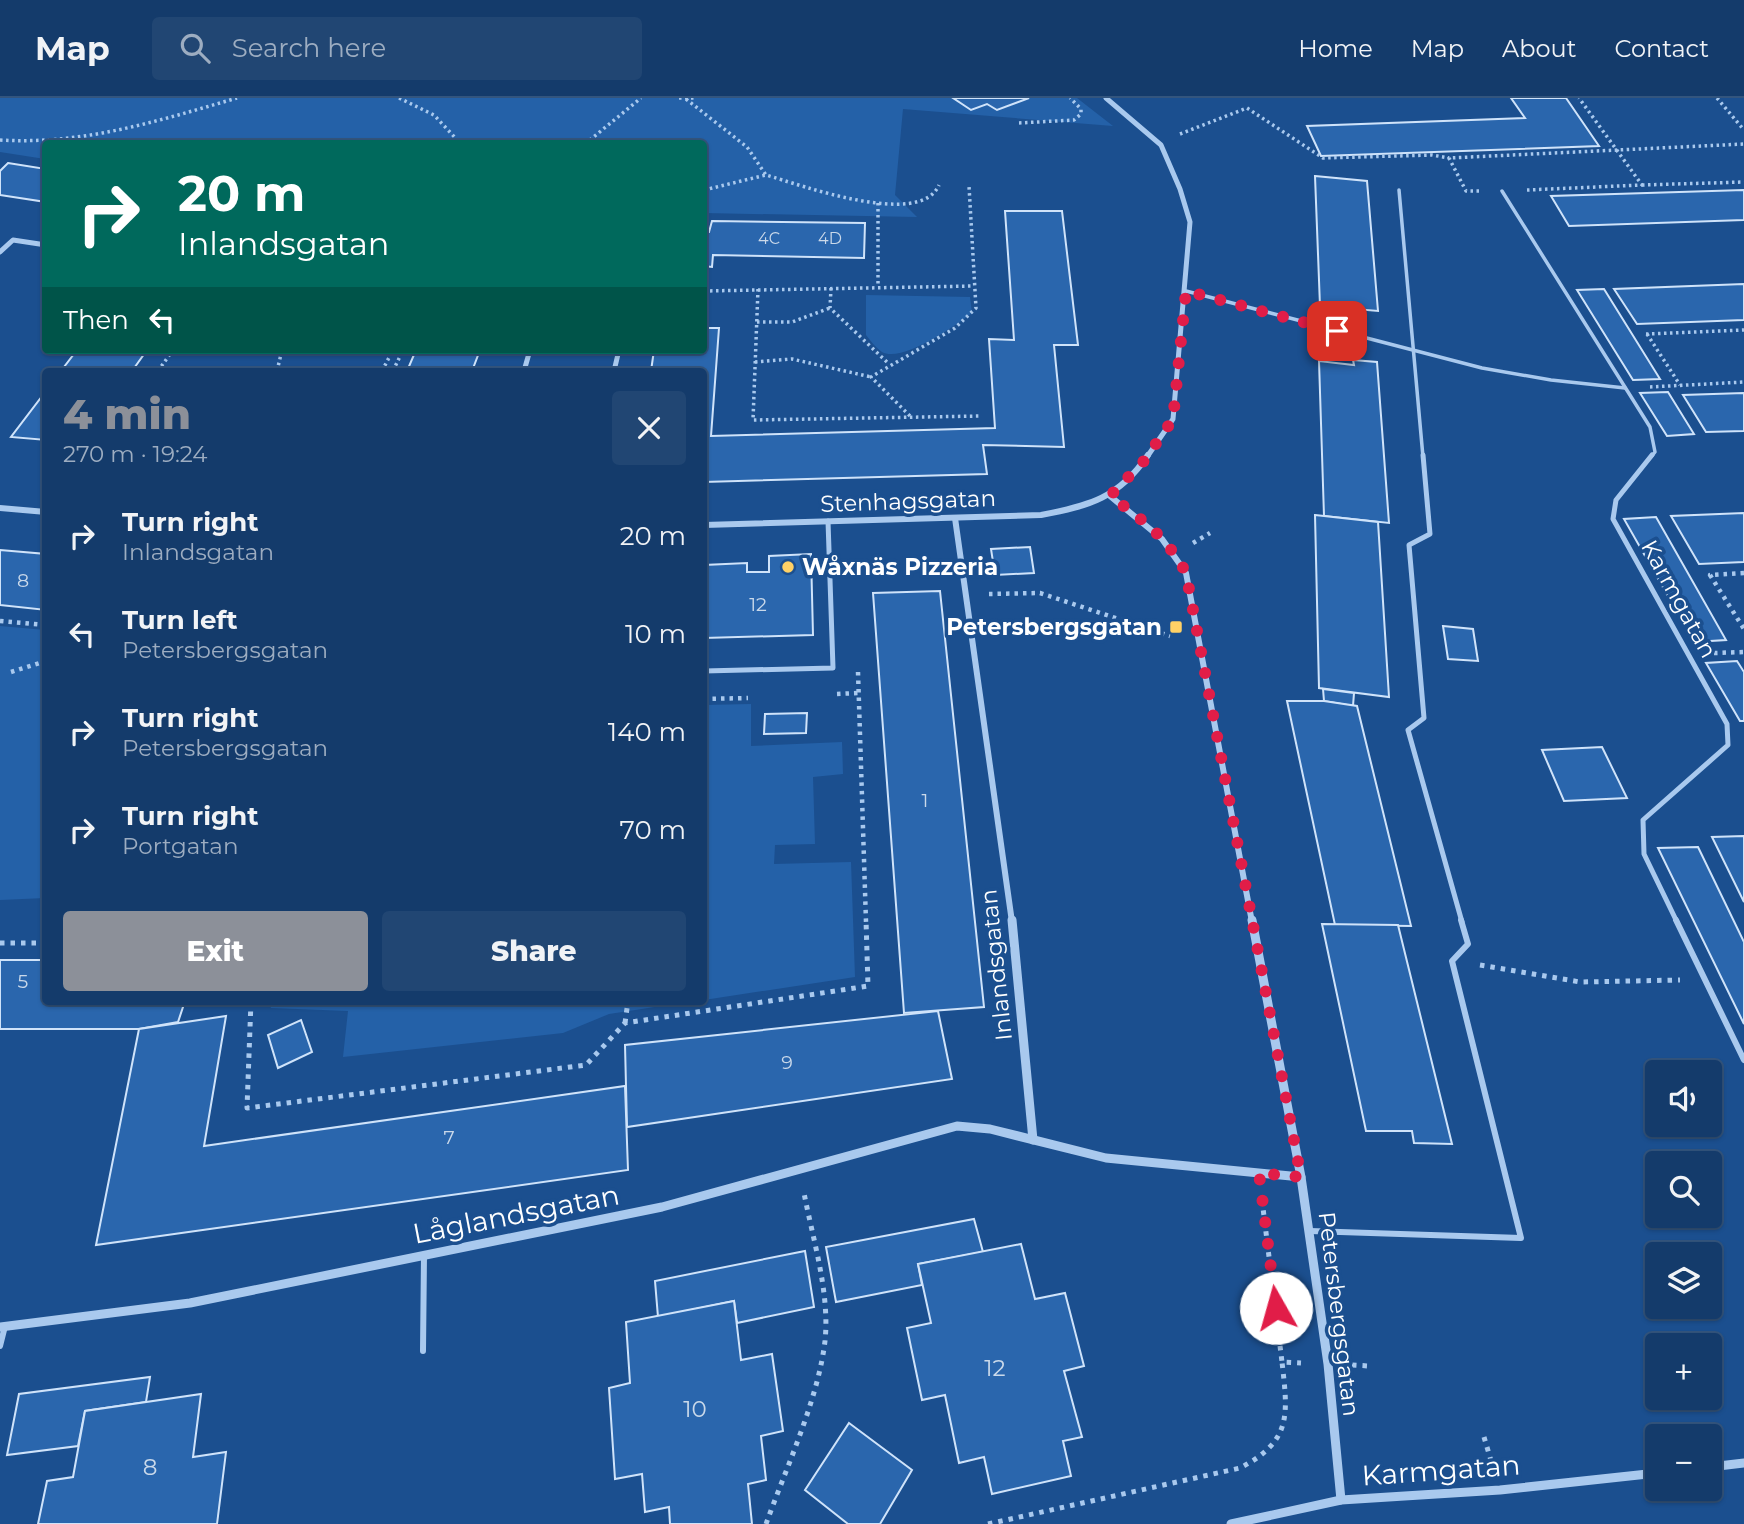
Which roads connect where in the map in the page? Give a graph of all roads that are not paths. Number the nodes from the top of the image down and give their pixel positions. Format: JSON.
{"nodes":[{"id":1,"x":1106,"y":98,"type":"edge"},
{"id":2,"x":1399,"y":190,"type":"dead end"},
{"id":3,"x":1502,"y":191,"type":"road end"},
{"id":4,"x":42,"y":245,"type":"edge"},
{"id":5,"x":0,"y":252,"type":"edge"},
{"id":6,"x":1186,"y":291,"type":"junction"},
{"id":7,"x":1413,"y":351,"type":"junction"},
{"id":8,"x":1625,"y":388,"type":"junction"},
{"id":9,"x":1110,"y":496,"type":"junction"},
{"id":10,"x":0,"y":508,"type":"edge"},
{"id":11,"x":42,"y":512,"type":"edge"},
{"id":12,"x":955,"y":518,"type":"junction"},
{"id":13,"x":828,"y":522,"type":"junction"},
{"id":14,"x":707,"y":525,"type":"edge"},
{"id":15,"x":707,"y":671,"type":"edge"},
{"id":16,"x":1744,"y":1060,"type":"edge"},
{"id":17,"x":1033,"y":1140,"type":"junction"},
{"id":18,"x":1301,"y":1177,"type":"junction"},
{"id":19,"x":1310,"y":1231,"type":"junction"},
{"id":20,"x":424,"y":1255,"type":"junction"},
{"id":21,"x":2,"y":1326,"type":"edge"},
{"id":22,"x":0,"y":1346,"type":"edge"},
{"id":23,"x":423,"y":1351,"type":"dead end"},
{"id":24,"x":1744,"y":1463,"type":"edge"},
{"id":25,"x":1722,"y":1466,"type":"edge"},
{"id":26,"x":1645,"y":1474,"type":"edge"},
{"id":27,"x":1341,"y":1500,"type":"junction"},
{"id":28,"x":1231,"y":1524,"type":"edge"}],
"edges":[{"from":1,"to":6,"type":"street"},
{"from":2,"to":7,"type":"lane"},
{"from":3,"to":8,"type":"lane","name":"Karmgatan"},
{"from":4,"to":5,"type":"street"},
{"from":6,"to":7,"type":"lane"},
{"from":6,"to":9,"type":"street"},
{"from":7,"to":8,"type":"lane"},
{"from":7,"to":19,"type":"lane"},
{"from":8,"to":16,"type":"lane","name":"Karmgatan"},
{"from":9,"to":12,"type":"street","name":"Stenhagsgatan"},
{"from":9,"to":18,"type":"street","name":"Petersbergsgatan"},
{"from":10,"to":11,"type":"street"},
{"from":12,"to":13,"type":"street","name":"Stenhagsgatan"},
{"from":12,"to":17,"type":"street","name":"Inlandsgatan"},
{"from":13,"to":14,"type":"street","name":"Stenhagsgatan"},
{"from":13,"to":15,"type":"lane"},
{"from":17,"to":18,"type":"street"},
{"from":17,"to":20,"type":"street","name":"Låglandsgatan"},
{"from":18,"to":19,"type":"street","name":"Petersbergsgatan"},
{"from":19,"to":27,"type":"street","name":"Petersbergsgatan"},
{"from":20,"to":21,"type":"street","name":"Låglandsgatan"},
{"from":20,"to":23,"type":"lane"},
{"from":21,"to":22,"type":"lane"},
{"from":24,"to":25,"type":"street"},
{"from":26,"to":27,"type":"street","name":"Karmgatan"},
{"from":27,"to":28,"type":"street","name":"Karmgatan"}]}
